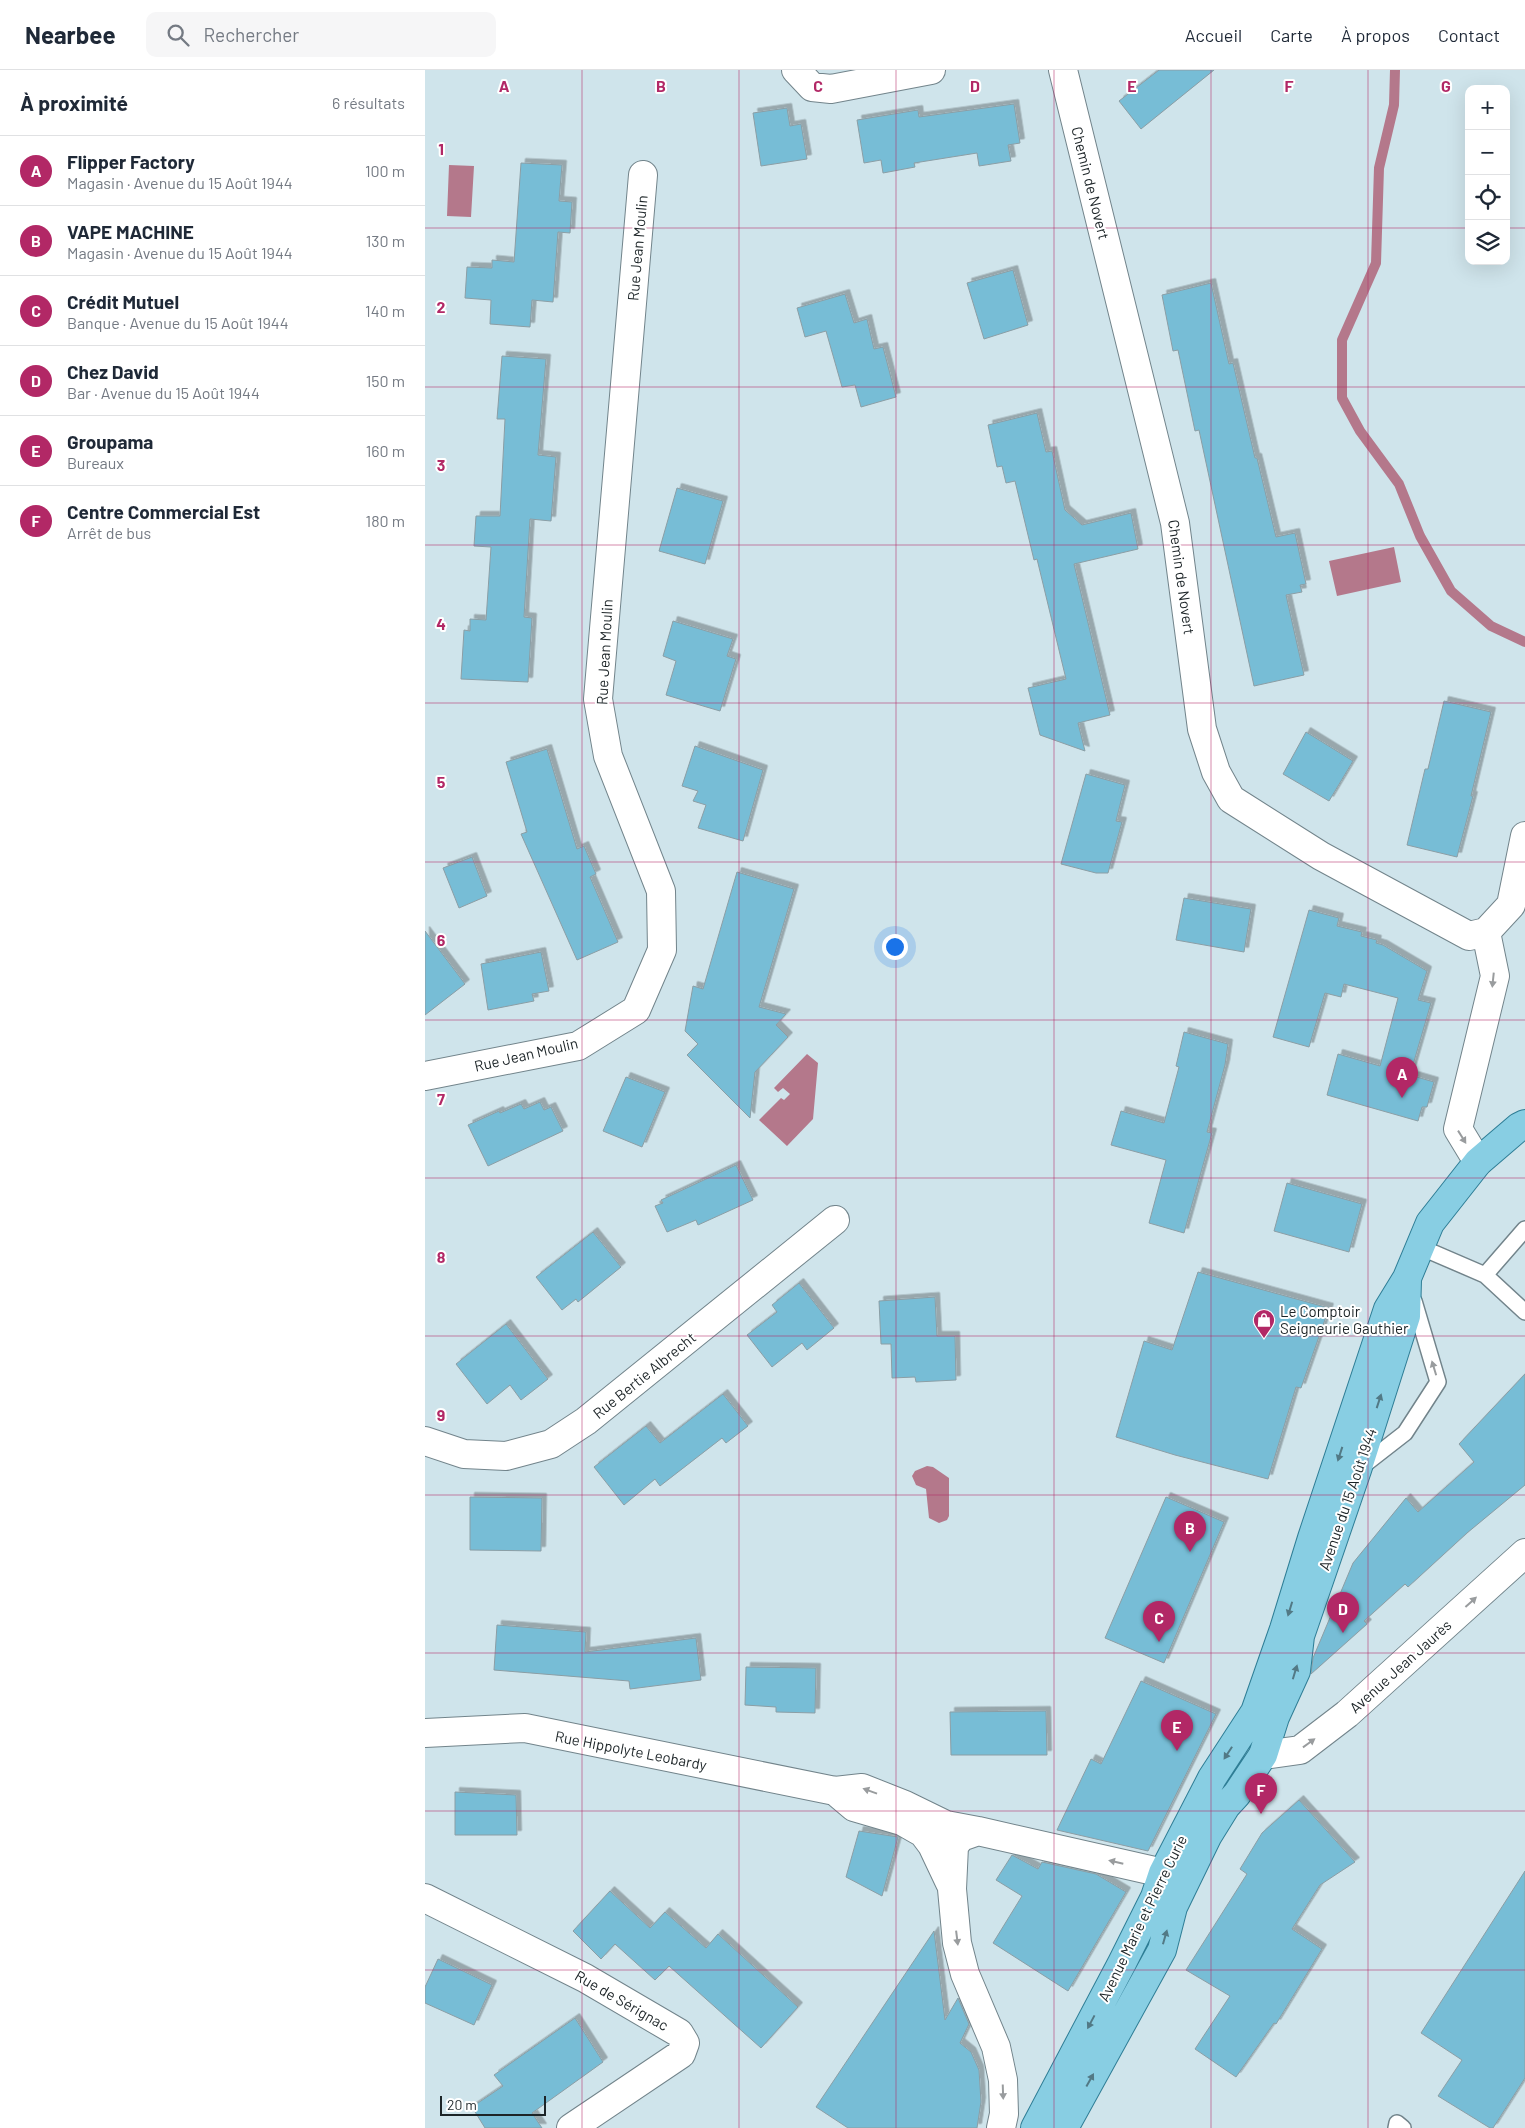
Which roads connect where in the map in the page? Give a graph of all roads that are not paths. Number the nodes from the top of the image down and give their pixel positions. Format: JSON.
{"nodes":[{"id":1,"x":796,"y":70,"type":"edge"},
{"id":2,"x":931,"y":70,"type":"edge"},
{"id":3,"x":1063,"y":70,"type":"edge"},
{"id":4,"x":643,"y":174,"type":"dead end"},
{"id":5,"x":1525,"y":836,"type":"edge"},
{"id":6,"x":1486,"y":932,"type":"junction"},
{"id":7,"x":425,"y":1076,"type":"edge"},
{"id":8,"x":1525,"y":1124,"type":"edge"},
{"id":9,"x":1478,"y":1162,"type":"junction"},
{"id":10,"x":835,"y":1220,"type":"dead end"},
{"id":11,"x":1525,"y":1229,"type":"edge"},
{"id":12,"x":1420,"y":1247,"type":"junction"},
{"id":13,"x":1485,"y":1275,"type":"junction"},
{"id":14,"x":1407,"y":1278,"type":"junction"},
{"id":15,"x":1525,"y":1312,"type":"edge"},
{"id":16,"x":425,"y":1441,"type":"edge"},
{"id":17,"x":1357,"y":1470,"type":"junction"},
{"id":18,"x":1525,"y":1553,"type":"edge"},
{"id":19,"x":1265,"y":1714,"type":"junction"},
{"id":20,"x":425,"y":1733,"type":"edge"},
{"id":21,"x":1263,"y":1755,"type":"junction"},
{"id":22,"x":835,"y":1791,"type":"junction"},
{"id":23,"x":977,"y":1831,"type":"junction"},
{"id":24,"x":1163,"y":1873,"type":"junction"},
{"id":25,"x":952,"y":1890,"type":"junction"},
{"id":26,"x":425,"y":1898,"type":"edge"},
{"id":27,"x":571,"y":2128,"type":"edge"},
{"id":28,"x":1001,"y":2128,"type":"edge"},
{"id":29,"x":1035,"y":2128,"type":"edge"},
{"id":30,"x":1065,"y":2128,"type":"edge"},
{"id":31,"x":1396,"y":2128,"type":"edge"},
{"id":32,"x":1403,"y":2128,"type":"edge"}],
"edges":[{"from":1,"to":2,"type":"street"},
{"from":3,"to":6,"type":"street","name":"Chemin de Novert"},
{"from":4,"to":7,"type":"street","name":"Rue Jean Moulin"},
{"from":5,"to":6,"type":"street"},
{"from":6,"to":9,"type":"street","one_way":true},
{"from":8,"to":9,"type":"main road","name":"Avenue du 15 Août 1944"},
{"from":9,"to":12,"type":"main road","name":"Avenue du 15 Août 1944"},
{"from":10,"to":16,"type":"street","name":"Rue Bertie Albrecht"},
{"from":11,"to":13,"type":"lane"},
{"from":12,"to":13,"type":"lane"},
{"from":12,"to":14,"type":"main road","name":"Avenue du 15 Août 1944"},
{"from":13,"to":15,"type":"lane"},
{"from":17,"to":14,"type":"main road","name":"Avenue du 15 Août 1944","one_way":true},
{"from":17,"to":14,"type":"lane","one_way":true},
{"from":14,"to":19,"type":"main road","name":"Avenue du 15 Août 1944","one_way":true},
{"from":19,"to":17,"type":"main road","name":"Avenue du 15 Août 1944","one_way":true},
{"from":21,"to":18,"type":"street","name":"Avenue Jean Jaurès","one_way":true},
{"from":19,"to":21,"type":"main road","name":"Avenue Marie et Pierre Curie"},
{"from":19,"to":24,"type":"main road","name":"Avenue Marie et Pierre Curie","one_way":true},
{"from":20,"to":22,"type":"street","name":"Rue Hippolyte Leobardy"},
{"from":30,"to":21,"type":"main road","name":"Avenue Marie et Pierre Curie","one_way":true},
{"from":23,"to":22,"type":"street","name":"Rue Hippolyte Leobardy","one_way":true},
{"from":22,"to":25,"type":"street","name":"Rue Hippolyte Leobardy"},
{"from":24,"to":23,"type":"street","name":"Rue Hippolyte Leobardy","one_way":true},
{"from":23,"to":25,"type":"street","name":"Rue Hippolyte Leobardy"},
{"from":24,"to":29,"type":"main road","name":"Avenue Marie et Pierre Curie","one_way":true},
{"from":25,"to":28,"type":"street","name":"Rue Hippolyte Leobardy","one_way":true},
{"from":26,"to":27,"type":"street","name":"Rue de Sérignac"},
{"from":31,"to":32,"type":"lane"}]}
